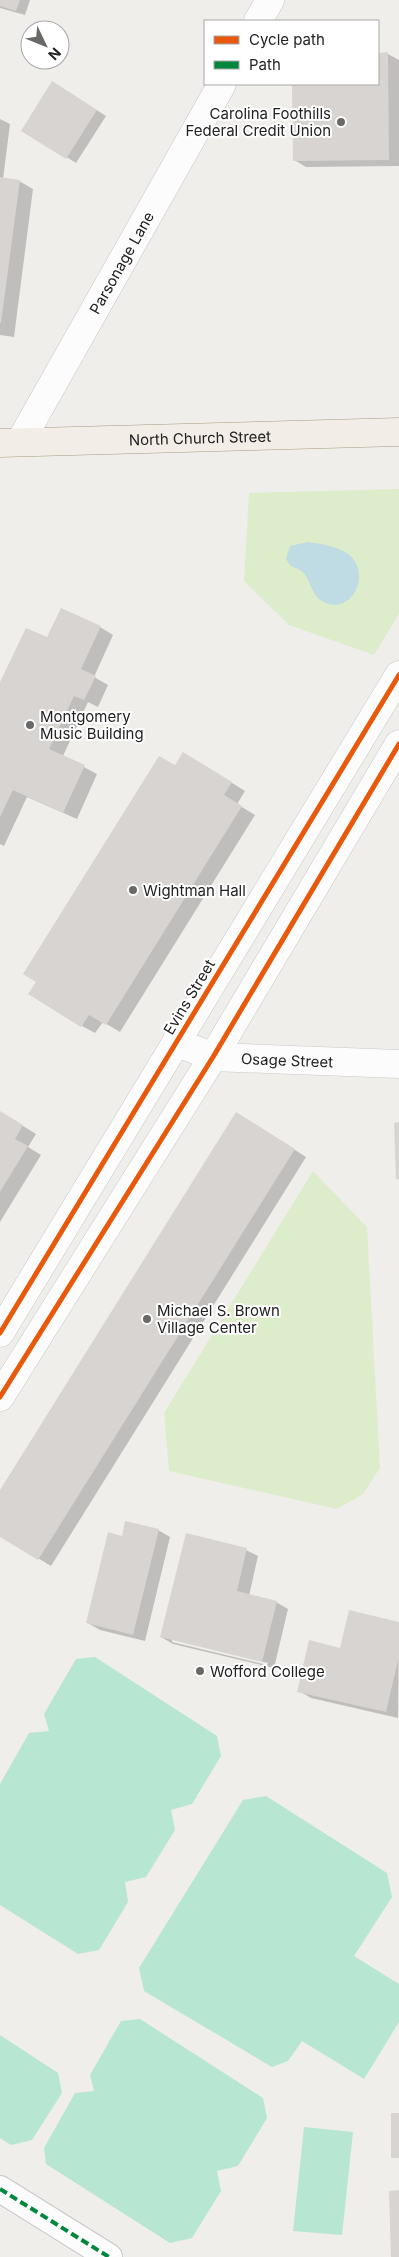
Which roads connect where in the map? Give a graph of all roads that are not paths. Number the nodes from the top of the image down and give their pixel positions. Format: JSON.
{"nodes":[{"id":1,"x":270,"y":0,"type":"edge"},
{"id":2,"x":259,"y":20,"type":"edge"},
{"id":3,"x":221,"y":85,"type":"edge"},
{"id":4,"x":399,"y":432,"type":"edge"},
{"id":5,"x":10,"y":442,"type":"edge"},
{"id":6,"x":399,"y":676,"type":"edge"},
{"id":7,"x":399,"y":744,"type":"edge"},
{"id":8,"x":176,"y":1042,"type":"junction"},
{"id":9,"x":213,"y":1057,"type":"junction"},
{"id":10,"x":399,"y":1064,"type":"edge"},
{"id":11,"x":0,"y":1333,"type":"edge"},
{"id":12,"x":0,"y":1398,"type":"edge"},
{"id":13,"x":0,"y":2189,"type":"edge"},
{"id":14,"x":109,"y":2257,"type":"edge"}],
"edges":[{"from":1,"to":2,"type":"street"},
{"from":3,"to":5,"type":"street","name":"Parsonage Lane"},
{"from":4,"to":5,"type":"main road","name":"North Church Street"},
{"from":6,"to":8,"type":"street","name":"Evins Street"},
{"from":7,"to":9,"type":"street"},
{"from":8,"to":9,"type":"street","name":"Osage Street"},
{"from":8,"to":11,"type":"street","name":"Evins Street"},
{"from":9,"to":10,"type":"street","name":"Osage Street"},
{"from":9,"to":12,"type":"street"},
{"from":13,"to":14,"type":"street"}]}
